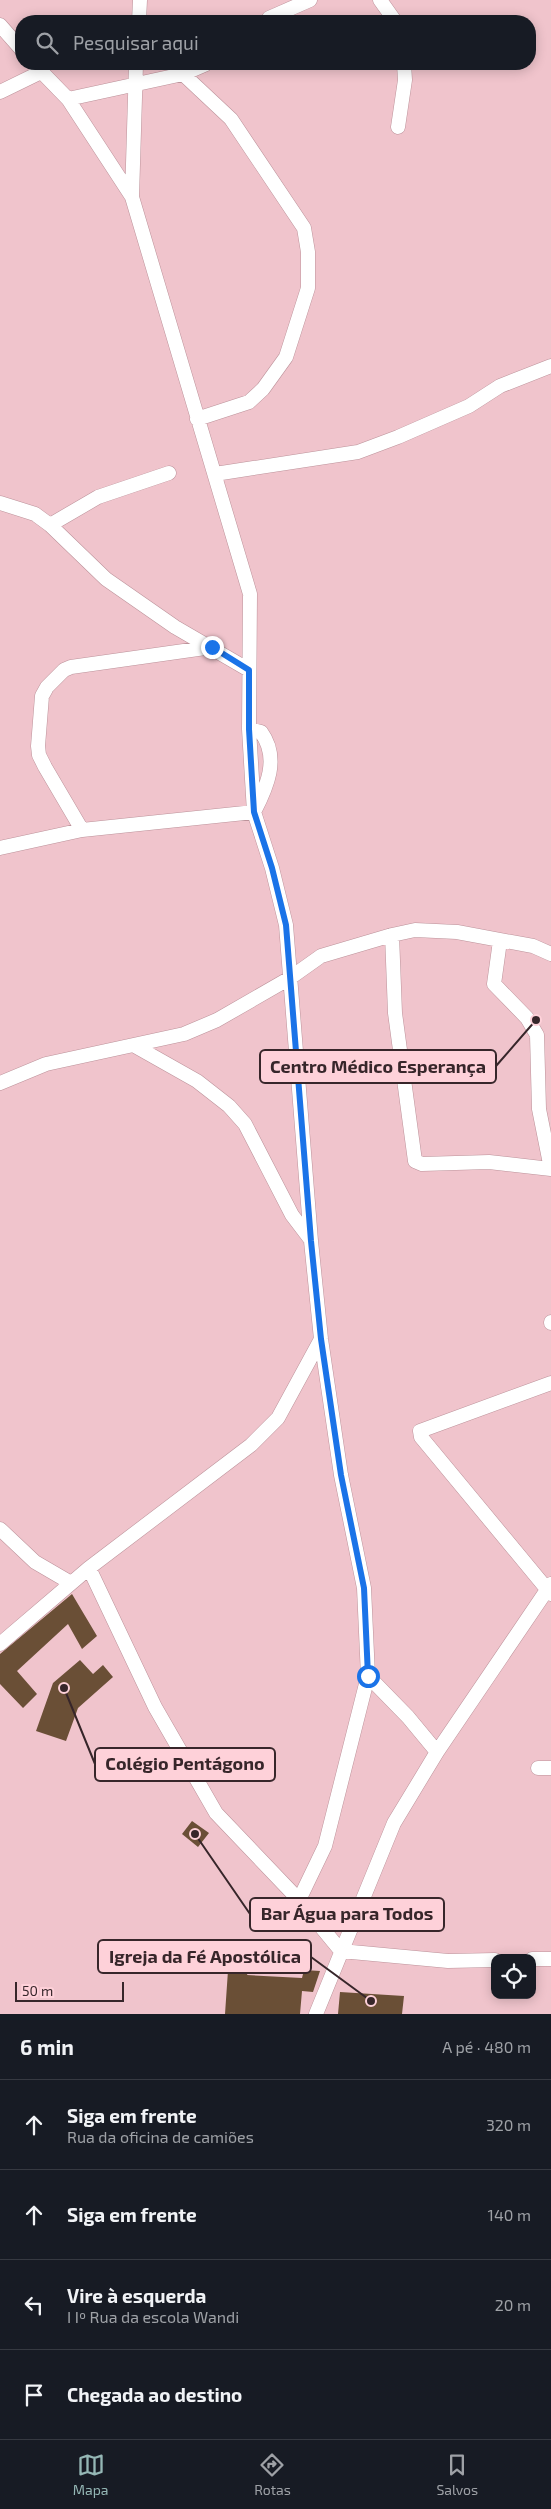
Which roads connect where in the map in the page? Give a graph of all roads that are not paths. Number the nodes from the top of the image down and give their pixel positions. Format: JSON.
{"nodes":[{"id":1,"x":140,"y":0,"type":"edge"},
{"id":2,"x":281,"y":0,"type":"edge"},
{"id":3,"x":310,"y":0,"type":"edge"},
{"id":4,"x":380,"y":0,"type":"edge"},
{"id":5,"x":139,"y":15,"type":"edge"},
{"id":6,"x":270,"y":15,"type":"edge"},
{"id":7,"x":278,"y":15,"type":"edge"},
{"id":8,"x":391,"y":15,"type":"edge"},
{"id":9,"x":0,"y":25,"type":"edge"},
{"id":10,"x":15,"y":42,"type":"edge"},
{"id":11,"x":34,"y":70,"type":"edge"},
{"id":12,"x":39,"y":70,"type":"edge"},
{"id":13,"x":135,"y":70,"type":"edge"},
{"id":14,"x":192,"y":70,"type":"edge"},
{"id":15,"x":404,"y":70,"type":"edge"},
{"id":16,"x":183,"y":74,"type":"junction"},
{"id":17,"x":134,"y":85,"type":"junction"},
{"id":18,"x":0,"y":92,"type":"edge"},
{"id":19,"x":68,"y":99,"type":"junction"},
{"id":20,"x":398,"y":127,"type":"dead end"},
{"id":21,"x":132,"y":196,"type":"junction"},
{"id":22,"x":551,"y":366,"type":"edge"},
{"id":23,"x":197,"y":419,"type":"junction"},
{"id":24,"x":169,"y":473,"type":"dead end"},
{"id":25,"x":215,"y":474,"type":"junction"},
{"id":26,"x":0,"y":503,"type":"edge"},
{"id":27,"x":50,"y":525,"type":"junction"},
{"id":28,"x":212,"y":647,"type":"junction"},
{"id":29,"x":249,"y":670,"type":"junction"},
{"id":30,"x":249,"y":729,"type":"junction"},
{"id":31,"x":254,"y":812,"type":"junction"},
{"id":32,"x":82,"y":830,"type":"junction"},
{"id":33,"x":0,"y":848,"type":"edge"},
{"id":34,"x":392,"y":934,"type":"junction"},
{"id":35,"x":500,"y":941,"type":"junction"},
{"id":36,"x":551,"y":954,"type":"edge"},
{"id":37,"x":290,"y":978,"type":"junction"},
{"id":38,"x":135,"y":1046,"type":"junction"},
{"id":39,"x":0,"y":1083,"type":"edge"},
{"id":40,"x":551,"y":1169,"type":"edge"},
{"id":41,"x":311,"y":1241,"type":"junction"},
{"id":42,"x":321,"y":1339,"type":"junction"},
{"id":43,"x":551,"y":1383,"type":"edge"},
{"id":44,"x":0,"y":1529,"type":"edge"},
{"id":45,"x":89,"y":1568,"type":"junction"},
{"id":46,"x":71,"y":1583,"type":"junction"},
{"id":47,"x":550,"y":1589,"type":"edge"},
{"id":48,"x":0,"y":1644,"type":"edge"},
{"id":49,"x":368,"y":1676,"type":"junction"},
{"id":50,"x":437,"y":1752,"type":"junction"},
{"id":51,"x":299,"y":1900,"type":"junction"},
{"id":52,"x":341,"y":1952,"type":"junction"},
{"id":53,"x":536,"y":1959,"type":"edge"},
{"id":54,"x":551,"y":1959,"type":"edge"},
{"id":55,"x":491,"y":1960,"type":"edge"},
{"id":56,"x":316,"y":2014,"type":"edge"}],
"edges":[{"from":1,"to":5,"type":"street"},
{"from":2,"to":6,"type":"street"},
{"from":3,"to":7,"type":"street"},
{"from":4,"to":8,"type":"street"},
{"from":9,"to":10,"type":"street"},
{"from":11,"to":18,"type":"street"},
{"from":12,"to":19,"type":"street"},
{"from":13,"to":17,"type":"street"},
{"from":14,"to":16,"type":"street"},
{"from":15,"to":20,"type":"street"},
{"from":16,"to":17,"type":"street"},
{"from":16,"to":23,"type":"street"},
{"from":17,"to":19,"type":"street"},
{"from":17,"to":21,"type":"street"},
{"from":19,"to":21,"type":"street"},
{"from":21,"to":23,"type":"street"},
{"from":22,"to":25,"type":"street"},
{"from":23,"to":25,"type":"street"},
{"from":24,"to":27,"type":"street"},
{"from":25,"to":29,"type":"street"},
{"from":26,"to":27,"type":"street"},
{"from":27,"to":28,"type":"street"},
{"from":28,"to":29,"type":"street"},
{"from":28,"to":32,"type":"street"},
{"from":29,"to":30,"type":"street"},
{"from":30,"to":31,"type":"street"},
{"from":30,"to":31,"type":"street"},
{"from":31,"to":32,"type":"street"},
{"from":31,"to":37,"type":"street"},
{"from":32,"to":33,"type":"street"},
{"from":34,"to":35,"type":"street"},
{"from":34,"to":37,"type":"street"},
{"from":34,"to":40,"type":"street"},
{"from":35,"to":36,"type":"street"},
{"from":35,"to":40,"type":"street"},
{"from":37,"to":38,"type":"street"},
{"from":37,"to":41,"type":"street"},
{"from":38,"to":39,"type":"street"},
{"from":38,"to":41,"type":"street"},
{"from":41,"to":42,"type":"street"},
{"from":42,"to":45,"type":"street"},
{"from":42,"to":49,"type":"street"},
{"from":43,"to":47,"type":"street"},
{"from":44,"to":46,"type":"street"},
{"from":45,"to":46,"type":"street"},
{"from":45,"to":51,"type":"street"},
{"from":46,"to":48,"type":"street"},
{"from":47,"to":50,"type":"street"},
{"from":49,"to":50,"type":"street"},
{"from":49,"to":51,"type":"street"},
{"from":50,"to":52,"type":"street"},
{"from":51,"to":52,"type":"street"},
{"from":52,"to":55,"type":"street"},
{"from":52,"to":56,"type":"street"},
{"from":53,"to":54,"type":"street"}]}
